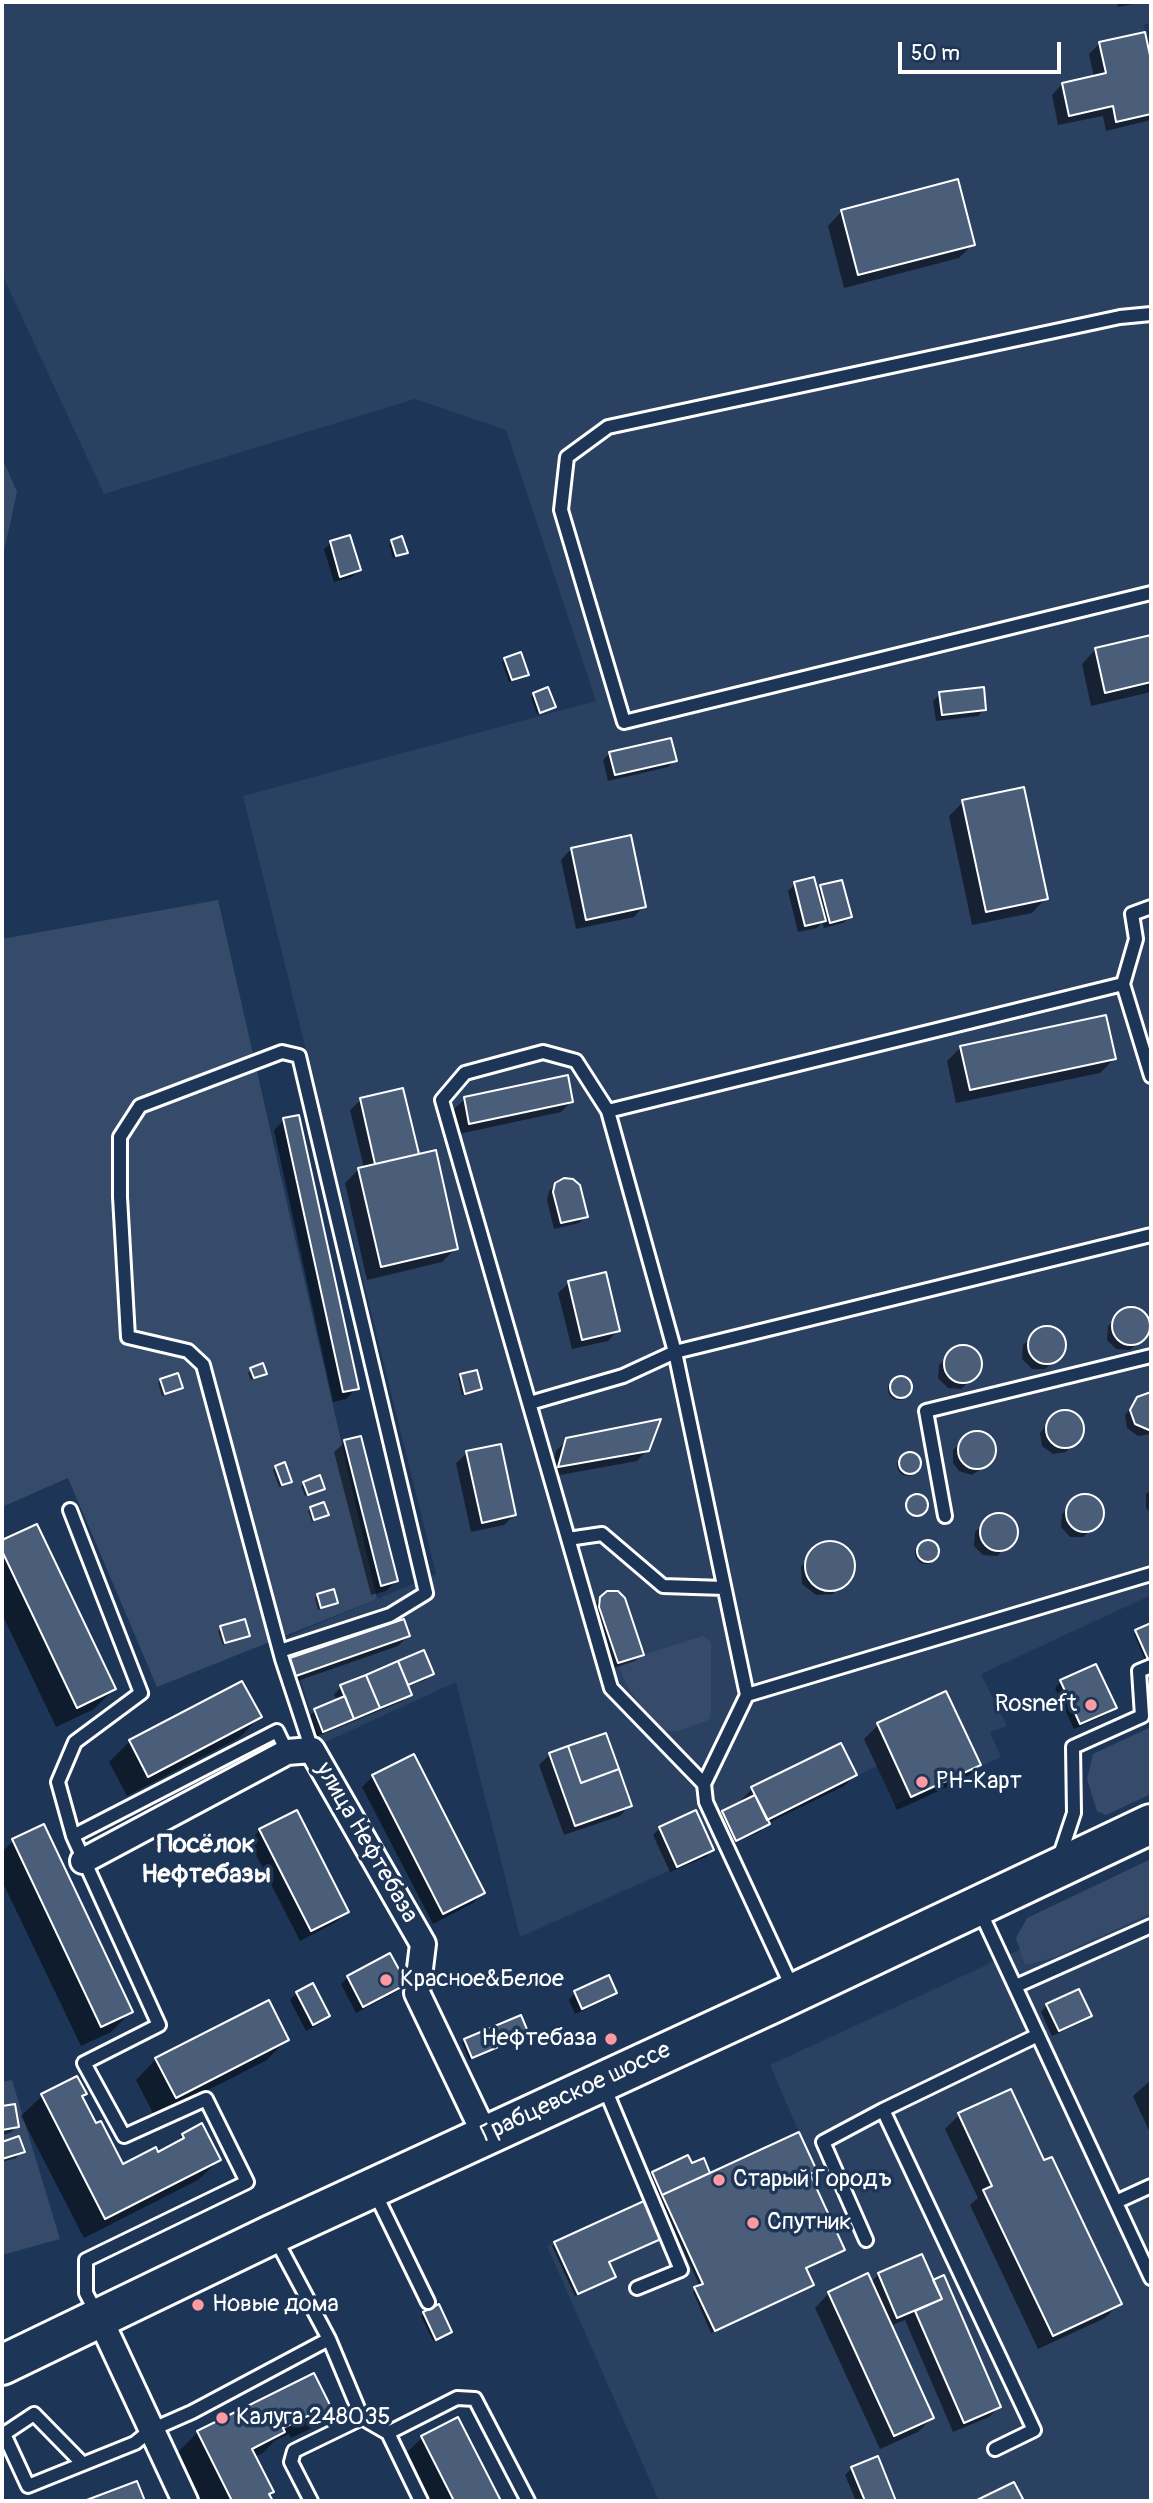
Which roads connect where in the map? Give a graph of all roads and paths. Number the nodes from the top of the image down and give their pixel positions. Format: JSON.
{"nodes":[{"id":1,"x":1151,"y":314,"type":"edge"},
{"id":2,"x":1151,"y":593,"type":"edge"},
{"id":3,"x":1151,"y":907,"type":"edge"},
{"id":4,"x":1123,"y":984,"type":"junction"},
{"id":5,"x":1151,"y":1076,"type":"edge"},
{"id":6,"x":608,"y":1111,"type":"junction"},
{"id":7,"x":1151,"y":1235,"type":"edge"},
{"id":8,"x":675,"y":1352,"type":"junction"},
{"id":9,"x":1151,"y":1356,"type":"edge"},
{"id":10,"x":530,"y":1404,"type":"junction"},
{"id":11,"x":70,"y":1510,"type":"dead end"},
{"id":12,"x":945,"y":1516,"type":"dead end"},
{"id":13,"x":568,"y":1539,"type":"junction"},
{"id":14,"x":1151,"y":1574,"type":"edge"},
{"id":15,"x":724,"y":1588,"type":"junction"},
{"id":16,"x":280,"y":1651,"type":"junction"},
{"id":17,"x":1151,"y":1666,"type":"edge"},
{"id":18,"x":747,"y":1695,"type":"junction"},
{"id":19,"x":312,"y":1750,"type":"junction"},
{"id":20,"x":288,"y":1752,"type":"junction"},
{"id":21,"x":704,"y":1784,"type":"junction"},
{"id":22,"x":1151,"y":1824,"type":"edge"},
{"id":23,"x":74,"y":1836,"type":"junction"},
{"id":24,"x":83,"y":1861,"type":"junction"},
{"id":25,"x":1056,"y":1869,"type":"junction"},
{"id":26,"x":978,"y":1906,"type":"junction"},
{"id":27,"x":1151,"y":1926,"type":"edge"},
{"id":28,"x":1016,"y":1986,"type":"junction"},
{"id":29,"x":795,"y":1992,"type":"junction"},
{"id":30,"x":1038,"y":2035,"type":"junction"},
{"id":31,"x":601,"y":2081,"type":"junction"},
{"id":32,"x":883,"y":2110,"type":"junction"},
{"id":33,"x":485,"y":2135,"type":"junction"},
{"id":34,"x":1151,"y":2186,"type":"edge"},
{"id":35,"x":373,"y":2187,"type":"junction"},
{"id":36,"x":1116,"y":2202,"type":"junction"},
{"id":37,"x":273,"y":2234,"type":"junction"},
{"id":38,"x":866,"y":2239,"type":"dead end"},
{"id":39,"x":1151,"y":2278,"type":"edge"},
{"id":40,"x":637,"y":2288,"type":"dead end"},
{"id":41,"x":428,"y":2302,"type":"dead end"},
{"id":42,"x":100,"y":2319,"type":"junction"},
{"id":43,"x":329,"y":2339,"type":"junction"},
{"id":44,"x":2,"y":2365,"type":"edge"},
{"id":45,"x":362,"y":2418,"type":"junction"},
{"id":46,"x":151,"y":2430,"type":"junction"},
{"id":47,"x":388,"y":2433,"type":"junction"},
{"id":48,"x":995,"y":2449,"type":"dead end"},
{"id":49,"x":82,"y":2463,"type":"junction"},
{"id":50,"x":185,"y":2501,"type":"edge"},
{"id":51,"x":311,"y":2501,"type":"edge"},
{"id":52,"x":421,"y":2501,"type":"edge"},
{"id":53,"x":528,"y":2501,"type":"edge"}],
"edges":[{"from":1,"to":2,"type":"lane"},
{"from":3,"to":4,"type":"lane"},
{"from":4,"to":5,"type":"lane"},
{"from":4,"to":6,"type":"lane"},
{"from":6,"to":8,"type":"lane"},
{"from":6,"to":10,"type":"lane"},
{"from":7,"to":8,"type":"lane"},
{"from":8,"to":10,"type":"lane"},
{"from":8,"to":15,"type":"lane"},
{"from":9,"to":12,"type":"lane"},
{"from":10,"to":13,"type":"lane"},
{"from":11,"to":23,"type":"lane"},
{"from":13,"to":15,"type":"lane"},
{"from":13,"to":21,"type":"lane"},
{"from":14,"to":18,"type":"lane"},
{"from":15,"to":18,"type":"lane"},
{"from":16,"to":16,"type":"lane"},
{"from":16,"to":19,"type":"lane"},
{"from":17,"to":25,"type":"lane"},
{"from":18,"to":21,"type":"lane"},
{"from":19,"to":20,"type":"street","name":"улица Нефтебаза"},
{"from":19,"to":33,"type":"street","name":"улица Нефтебаза"},
{"from":20,"to":23,"type":"lane"},
{"from":20,"to":24,"type":"street","name":"улица Нефтебаза"},
{"from":21,"to":29,"type":"lane"},
{"from":22,"to":25,"type":"main road","name":"Грабцевское шоссе"},
{"from":23,"to":24,"type":"lane"},
{"from":24,"to":42,"type":"lane"},
{"from":25,"to":26,"type":"main road","name":"Грабцевское шоссе"},
{"from":26,"to":28,"type":"lane"},
{"from":26,"to":29,"type":"main road","name":"Грабцевское шоссе"},
{"from":27,"to":28,"type":"lane"},
{"from":28,"to":30,"type":"lane"},
{"from":29,"to":31,"type":"main road","name":"Грабцевское шоссе"},
{"from":30,"to":32,"type":"lane"},
{"from":30,"to":36,"type":"lane"},
{"from":31,"to":33,"type":"main road","name":"Грабцевское шоссе"},
{"from":31,"to":40,"type":"lane"},
{"from":32,"to":38,"type":"lane"},
{"from":32,"to":48,"type":"lane"},
{"from":33,"to":35,"type":"main road","name":"Грабцевское шоссе"},
{"from":34,"to":36,"type":"lane"},
{"from":35,"to":37,"type":"main road","name":"Грабцевское шоссе"},
{"from":35,"to":41,"type":"lane"},
{"from":36,"to":39,"type":"lane"},
{"from":37,"to":42,"type":"main road","name":"Грабцевское шоссе"},
{"from":37,"to":43,"type":"lane"},
{"from":42,"to":44,"type":"main road","name":"Грабцевское шоссе"},
{"from":42,"to":46,"type":"street"},
{"from":43,"to":45,"type":"lane"},
{"from":43,"to":46,"type":"lane"},
{"from":45,"to":47,"type":"lane"},
{"from":45,"to":51,"type":"lane"},
{"from":46,"to":49,"type":"lane"},
{"from":46,"to":50,"type":"street"},
{"from":47,"to":52,"type":"lane"},
{"from":47,"to":53,"type":"lane"},
{"from":49,"to":49,"type":"lane"}]}
